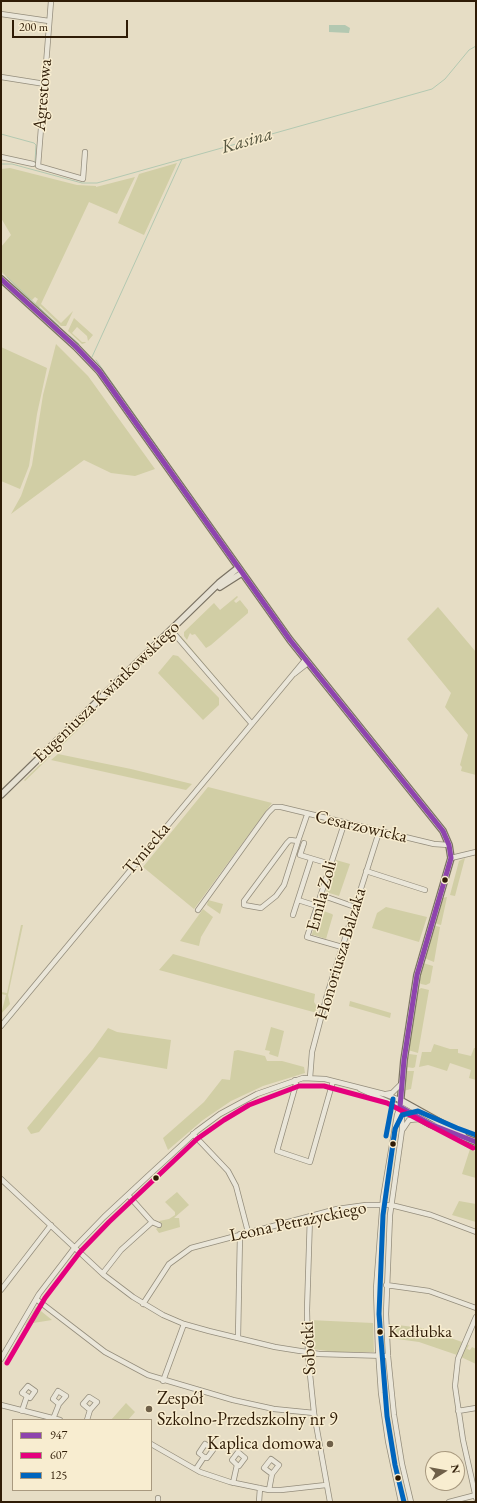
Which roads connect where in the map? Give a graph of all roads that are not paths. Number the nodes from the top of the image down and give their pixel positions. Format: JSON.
{"nodes":[{"id":1,"x":51,"y":1,"type":"edge"},
{"id":2,"x":1,"y":14,"type":"edge"},
{"id":3,"x":49,"y":21,"type":"junction"},
{"id":4,"x":1,"y":76,"type":"edge"},
{"id":5,"x":45,"y":84,"type":"junction"},
{"id":6,"x":85,"y":152,"type":"dead end"},
{"id":7,"x":1,"y":157,"type":"edge"},
{"id":8,"x":35,"y":165,"type":"junction"},
{"id":9,"x":1,"y":280,"type":"edge"},
{"id":10,"x":240,"y":570,"type":"junction"},
{"id":11,"x":171,"y":630,"type":"junction"},
{"id":12,"x":306,"y":662,"type":"junction"},
{"id":13,"x":252,"y":724,"type":"junction"},
{"id":14,"x":1,"y":795,"type":"edge"},
{"id":15,"x":307,"y":815,"type":"junction"},
{"id":16,"x":344,"y":824,"type":"junction"},
{"id":17,"x":378,"y":832,"type":"junction"},
{"id":18,"x":298,"y":841,"type":"junction"},
{"id":19,"x":304,"y":844,"type":"dead end"},
{"id":20,"x":450,"y":847,"type":"junction"},
{"id":21,"x":476,"y":852,"type":"edge"},
{"id":22,"x":451,"y":858,"type":"junction"},
{"id":23,"x":312,"y":859,"type":"junction"},
{"id":24,"x":330,"y":864,"type":"junction"},
{"id":25,"x":366,"y":871,"type":"junction"},
{"id":26,"x":425,"y":890,"type":"dead end"},
{"id":27,"x":321,"y":895,"type":"junction"},
{"id":28,"x":298,"y":900,"type":"junction"},
{"id":29,"x":317,"y":906,"type":"junction"},
{"id":30,"x":355,"y":907,"type":"junction"},
{"id":31,"x":198,"y":910,"type":"dead end"},
{"id":32,"x":293,"y":915,"type":"dead end"},
{"id":33,"x":342,"y":947,"type":"junction"},
{"id":34,"x":1,"y":1026,"type":"edge"},
{"id":35,"x":310,"y":1078,"type":"junction"},
{"id":36,"x":295,"y":1080,"type":"junction"},
{"id":37,"x":333,"y":1081,"type":"junction"},
{"id":38,"x":401,"y":1084,"type":"junction"},
{"id":39,"x":358,"y":1088,"type":"junction"},
{"id":40,"x":386,"y":1094,"type":"junction"},
{"id":41,"x":400,"y":1100,"type":"junction"},
{"id":42,"x":400,"y":1107,"type":"junction"},
{"id":43,"x":422,"y":1119,"type":"junction"},
{"id":44,"x":402,"y":1130,"type":"junction"},
{"id":45,"x":193,"y":1134,"type":"junction"},
{"id":46,"x":475,"y":1141,"type":"edge"},
{"id":47,"x":1,"y":1179,"type":"edge"},
{"id":48,"x":128,"y":1195,"type":"junction"},
{"id":49,"x":382,"y":1205,"type":"junction"},
{"id":50,"x":391,"y":1206,"type":"junction"},
{"id":51,"x":310,"y":1216,"type":"junction"},
{"id":52,"x":152,"y":1222,"type":"junction"},
{"id":53,"x":51,"y":1225,"type":"junction"},
{"id":54,"x":159,"y":1225,"type":"dead end"},
{"id":55,"x":248,"y":1232,"type":"junction"},
{"id":56,"x":476,"y":1232,"type":"edge"},
{"id":57,"x":240,"y":1234,"type":"junction"},
{"id":58,"x":75,"y":1247,"type":"junction"},
{"id":59,"x":103,"y":1273,"type":"junction"},
{"id":60,"x":386,"y":1285,"type":"junction"},
{"id":61,"x":1,"y":1290,"type":"edge"},
{"id":62,"x":36,"y":1299,"type":"junction"},
{"id":63,"x":143,"y":1304,"type":"junction"},
{"id":64,"x":476,"y":1308,"type":"edge"},
{"id":65,"x":476,"y":1317,"type":"edge"},
{"id":66,"x":184,"y":1324,"type":"junction"},
{"id":67,"x":238,"y":1338,"type":"junction"},
{"id":68,"x":308,"y":1352,"type":"junction"},
{"id":69,"x":378,"y":1356,"type":"junction"},
{"id":70,"x":388,"y":1356,"type":"junction"},
{"id":71,"x":1,"y":1359,"type":"edge"},
{"id":72,"x":163,"y":1381,"type":"junction"},
{"id":73,"x":27,"y":1396,"type":"dead end"},
{"id":74,"x":59,"y":1404,"type":"dead end"},
{"id":75,"x":1,"y":1405,"type":"edge"},
{"id":76,"x":476,"y":1408,"type":"edge"},
{"id":77,"x":90,"y":1410,"type":"dead end"},
{"id":78,"x":22,"y":1411,"type":"junction"},
{"id":79,"x":458,"y":1411,"type":"junction"},
{"id":80,"x":314,"y":1414,"type":"junction"},
{"id":81,"x":53,"y":1419,"type":"joint"},
{"id":82,"x":87,"y":1419,"type":"edge"},
{"id":83,"x":152,"y":1445,"type":"edge"},
{"id":84,"x":204,"y":1457,"type":"dead end"},
{"id":85,"x":237,"y":1464,"type":"dead end"},
{"id":86,"x":196,"y":1469,"type":"junction"},
{"id":87,"x":272,"y":1474,"type":"dead end"},
{"id":88,"x":233,"y":1483,"type":"junction"},
{"id":89,"x":326,"y":1485,"type":"junction"},
{"id":90,"x":260,"y":1488,"type":"junction"},
{"id":91,"x":269,"y":1490,"type":"junction"},
{"id":92,"x":476,"y":1496,"type":"edge"},
{"id":93,"x":259,"y":1502,"type":"edge"},
{"id":94,"x":330,"y":1502,"type":"edge"},
{"id":95,"x":402,"y":1502,"type":"edge"},
{"id":96,"x":411,"y":1502,"type":"edge"},
{"id":97,"x":449,"y":1502,"type":"edge"}],
"edges":[{"from":1,"to":3,"type":"street","name":"Agrestowa"},
{"from":2,"to":3,"type":"street"},
{"from":3,"to":5,"type":"street","name":"Agrestowa"},
{"from":4,"to":5,"type":"street"},
{"from":5,"to":8,"type":"street","name":"Agrestowa"},
{"from":6,"to":8,"type":"street"},
{"from":7,"to":8,"type":"street"},
{"from":9,"to":10,"type":"main road"},
{"from":10,"to":11,"type":"main road","name":"Eugeniusza Kwiatkowskiego"},
{"from":10,"to":12,"type":"main road"},
{"from":11,"to":13,"type":"street"},
{"from":11,"to":14,"type":"main road","name":"Eugeniusza Kwiatkowskiego"},
{"from":12,"to":13,"type":"street","name":"Tyniecka"},
{"from":12,"to":20,"type":"main road"},
{"from":13,"to":34,"type":"street","name":"Tyniecka"},
{"from":15,"to":16,"type":"street","name":"Cesarzowicka"},
{"from":15,"to":18,"type":"street"},
{"from":15,"to":31,"type":"street","name":"Cesarzowicka"},
{"from":16,"to":17,"type":"street","name":"Cesarzowicka"},
{"from":16,"to":24,"type":"street","name":"Emila Zoli"},
{"from":17,"to":20,"type":"street","name":"Cesarzowicka"},
{"from":17,"to":25,"type":"street","name":"Honoriusza Balzaka"},
{"from":18,"to":18,"type":"street"},
{"from":19,"to":23,"type":"street"},
{"from":20,"to":22,"type":"main road"},
{"from":21,"to":22,"type":"street"},
{"from":22,"to":38,"type":"main road"},
{"from":23,"to":24,"type":"street"},
{"from":23,"to":28,"type":"street"},
{"from":24,"to":27,"type":"street","name":"Emila Zoli"},
{"from":25,"to":26,"type":"street"},
{"from":25,"to":30,"type":"street","name":"Honoriusza Balzaka"},
{"from":27,"to":29,"type":"street","name":"Emila Zoli"},
{"from":27,"to":30,"type":"street"},
{"from":28,"to":29,"type":"street"},
{"from":28,"to":32,"type":"street"},
{"from":29,"to":33,"type":"street","name":"Emila Zoli"},
{"from":30,"to":33,"type":"street","name":"Honoriusza Balzaka"},
{"from":33,"to":35,"type":"street","name":"Honoriusza Balzaka"},
{"from":35,"to":36,"type":"street"},
{"from":35,"to":37,"type":"street"},
{"from":36,"to":37,"type":"street"},
{"from":36,"to":45,"type":"street"},
{"from":37,"to":39,"type":"street"},
{"from":38,"to":40,"type":"street"},
{"from":38,"to":41,"type":"main road"},
{"from":39,"to":40,"type":"street"},
{"from":39,"to":42,"type":"street"},
{"from":40,"to":41,"type":"street"},
{"from":41,"to":42,"type":"main road"},
{"from":41,"to":46,"type":"main road"},
{"from":42,"to":43,"type":"main road"},
{"from":42,"to":44,"type":"street"},
{"from":42,"to":49,"type":"street"},
{"from":43,"to":44,"type":"street"},
{"from":43,"to":46,"type":"main road"},
{"from":44,"to":50,"type":"street"},
{"from":45,"to":48,"type":"street"},
{"from":45,"to":55,"type":"street"},
{"from":47,"to":53,"type":"street"},
{"from":48,"to":52,"type":"street"},
{"from":48,"to":58,"type":"street"},
{"from":49,"to":50,"type":"street","name":"Leona Petrażyckiego"},
{"from":49,"to":51,"type":"street","name":"Leona Petrażyckiego"},
{"from":49,"to":69,"type":"street"},
{"from":50,"to":56,"type":"street","name":"Leona Petrażyckiego"},
{"from":50,"to":60,"type":"street"},
{"from":51,"to":55,"type":"street","name":"Leona Petrażyckiego"},
{"from":51,"to":68,"type":"street","name":"Sobótki"},
{"from":52,"to":54,"type":"street"},
{"from":52,"to":59,"type":"street"},
{"from":53,"to":58,"type":"street"},
{"from":53,"to":61,"type":"street"},
{"from":55,"to":57,"type":"street","name":"Leona Petrażyckiego"},
{"from":57,"to":63,"type":"street","name":"Leona Petrażyckiego"},
{"from":57,"to":67,"type":"street"},
{"from":58,"to":59,"type":"street"},
{"from":58,"to":62,"type":"street"},
{"from":59,"to":63,"type":"street"},
{"from":60,"to":64,"type":"street"},
{"from":60,"to":70,"type":"street"},
{"from":62,"to":71,"type":"street"},
{"from":62,"to":72,"type":"street"},
{"from":63,"to":66,"type":"street"},
{"from":65,"to":79,"type":"street"},
{"from":66,"to":67,"type":"street"},
{"from":66,"to":72,"type":"street"},
{"from":67,"to":68,"type":"street"},
{"from":68,"to":69,"type":"street"},
{"from":68,"to":80,"type":"street","name":"Sobótki"},
{"from":69,"to":70,"type":"street"},
{"from":69,"to":95,"type":"street"},
{"from":70,"to":96,"type":"street"},
{"from":72,"to":80,"type":"street"},
{"from":73,"to":78,"type":"street"},
{"from":74,"to":81,"type":"street"},
{"from":75,"to":78,"type":"street"},
{"from":76,"to":79,"type":"street"},
{"from":77,"to":82,"type":"street"},
{"from":78,"to":81,"type":"street"},
{"from":79,"to":92,"type":"street"},
{"from":80,"to":89,"type":"street","name":"Sobótki"},
{"from":83,"to":86,"type":"street"},
{"from":84,"to":86,"type":"street"},
{"from":85,"to":88,"type":"street"},
{"from":86,"to":88,"type":"street"},
{"from":87,"to":91,"type":"street"},
{"from":88,"to":90,"type":"street"},
{"from":89,"to":91,"type":"street"},
{"from":89,"to":94,"type":"street","name":"Sobótki"},
{"from":90,"to":91,"type":"street"},
{"from":90,"to":93,"type":"street"},
{"from":92,"to":97,"type":"street"}]}
